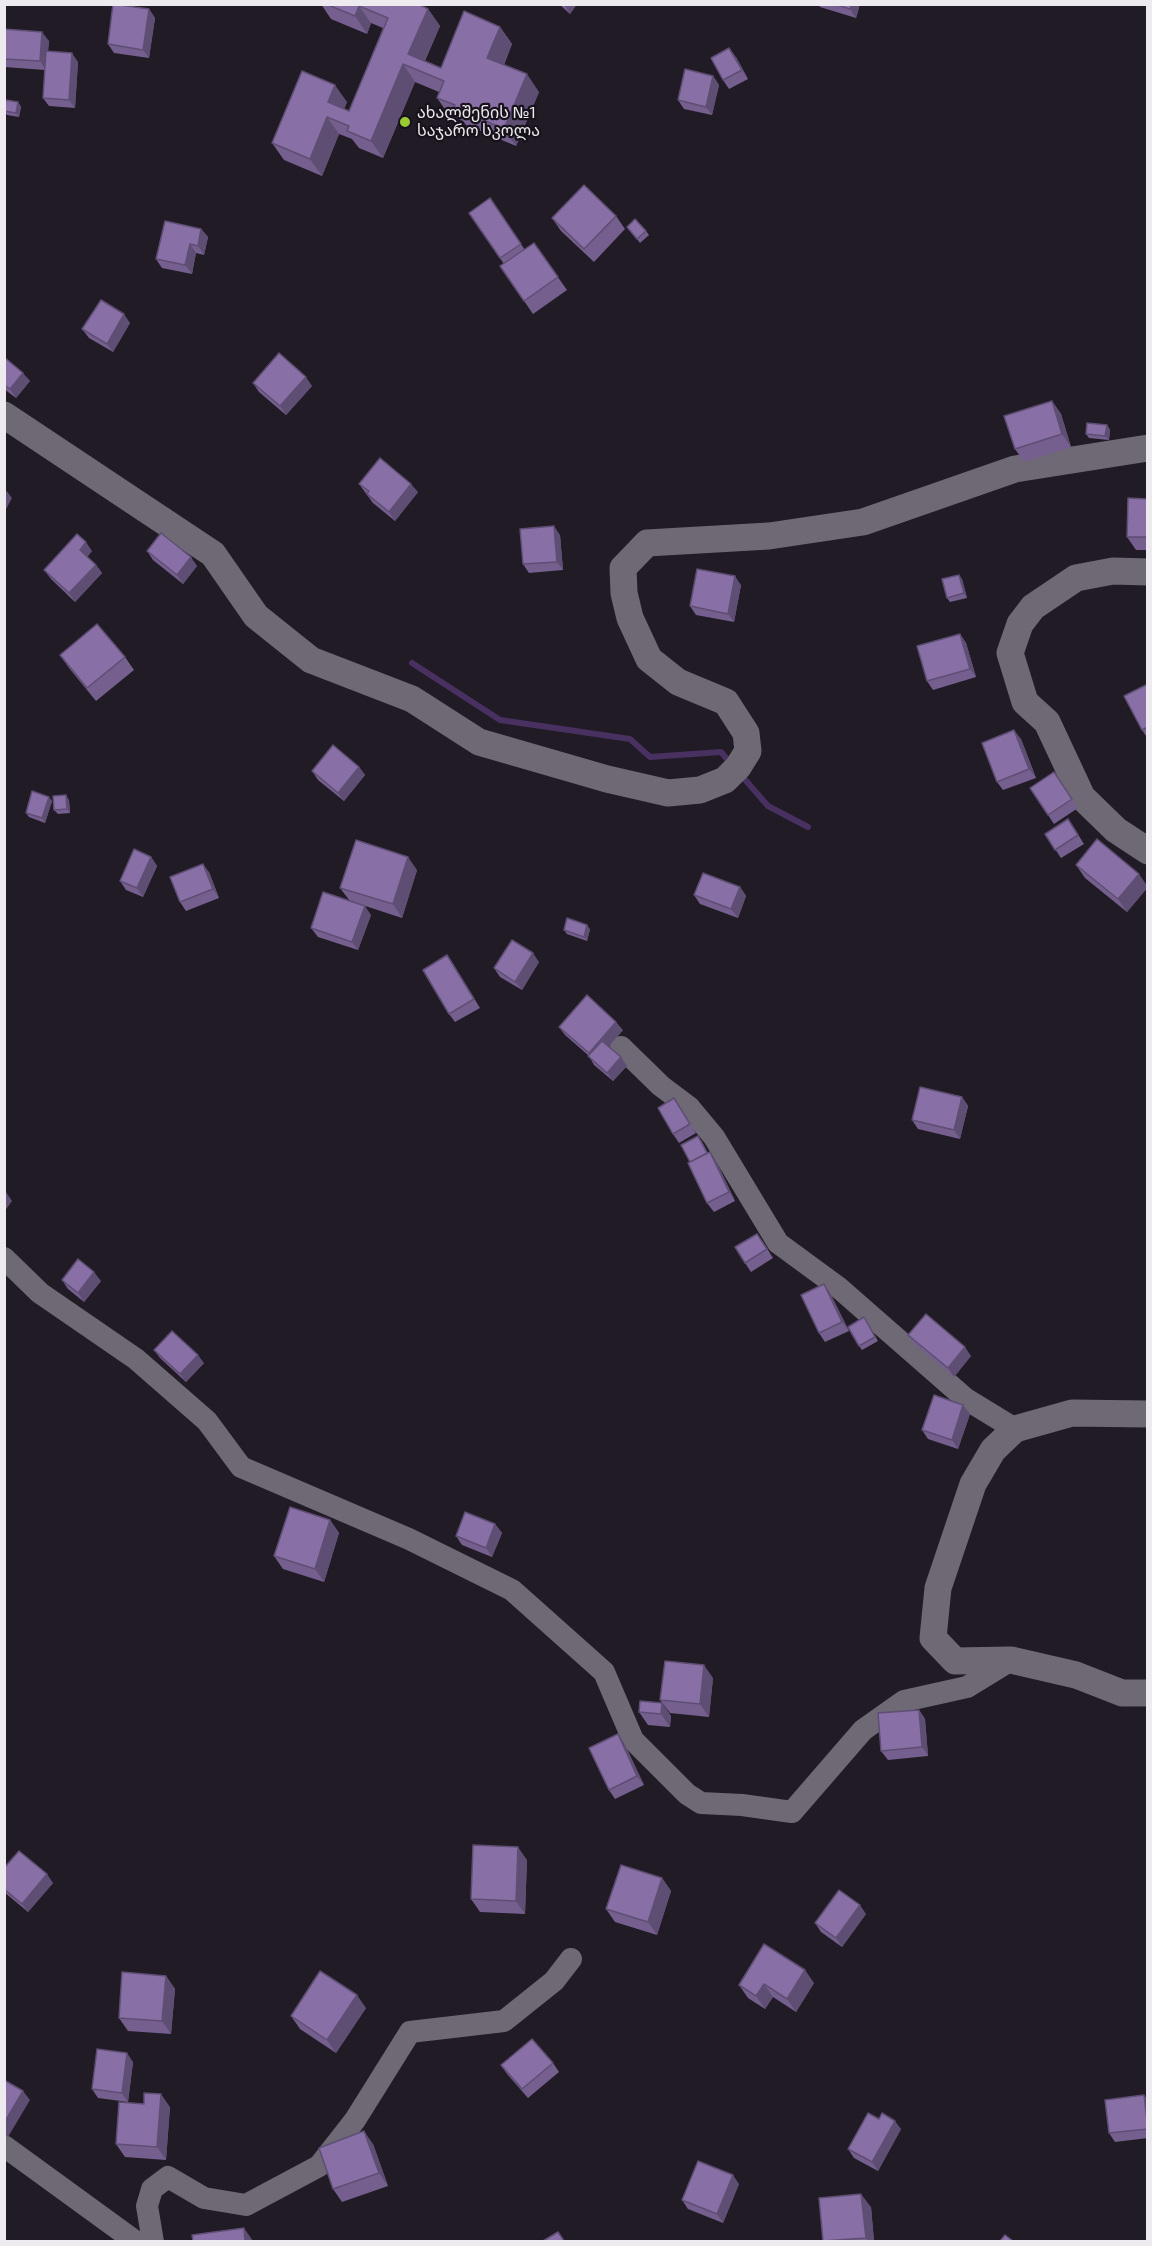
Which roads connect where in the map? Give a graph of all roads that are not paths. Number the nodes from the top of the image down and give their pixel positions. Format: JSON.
{"nodes":[{"id":1,"x":4,"y":415,"type":"edge"},
{"id":2,"x":1148,"y":447,"type":"edge"},
{"id":3,"x":1148,"y":572,"type":"edge"},
{"id":4,"x":1148,"y":851,"type":"edge"},
{"id":5,"x":621,"y":1047,"type":"dead end"},
{"id":6,"x":4,"y":1258,"type":"edge"},
{"id":7,"x":1148,"y":1414,"type":"edge"},
{"id":8,"x":1015,"y":1429,"type":"junction"},
{"id":9,"x":1011,"y":1660,"type":"junction"},
{"id":10,"x":1148,"y":1693,"type":"edge"},
{"id":11,"x":571,"y":1959,"type":"dead end"},
{"id":12,"x":4,"y":2146,"type":"edge"},
{"id":13,"x":136,"y":2241,"type":"edge"},
{"id":14,"x":153,"y":2241,"type":"edge"}],
"edges":[{"from":1,"to":2,"type":"street"},
{"from":3,"to":4,"type":"street"},
{"from":5,"to":8,"type":"street"},
{"from":6,"to":9,"type":"street"},
{"from":7,"to":8,"type":"street"},
{"from":8,"to":9,"type":"street"},
{"from":9,"to":10,"type":"street"},
{"from":11,"to":14,"type":"street"},
{"from":12,"to":13,"type":"street"}]}
